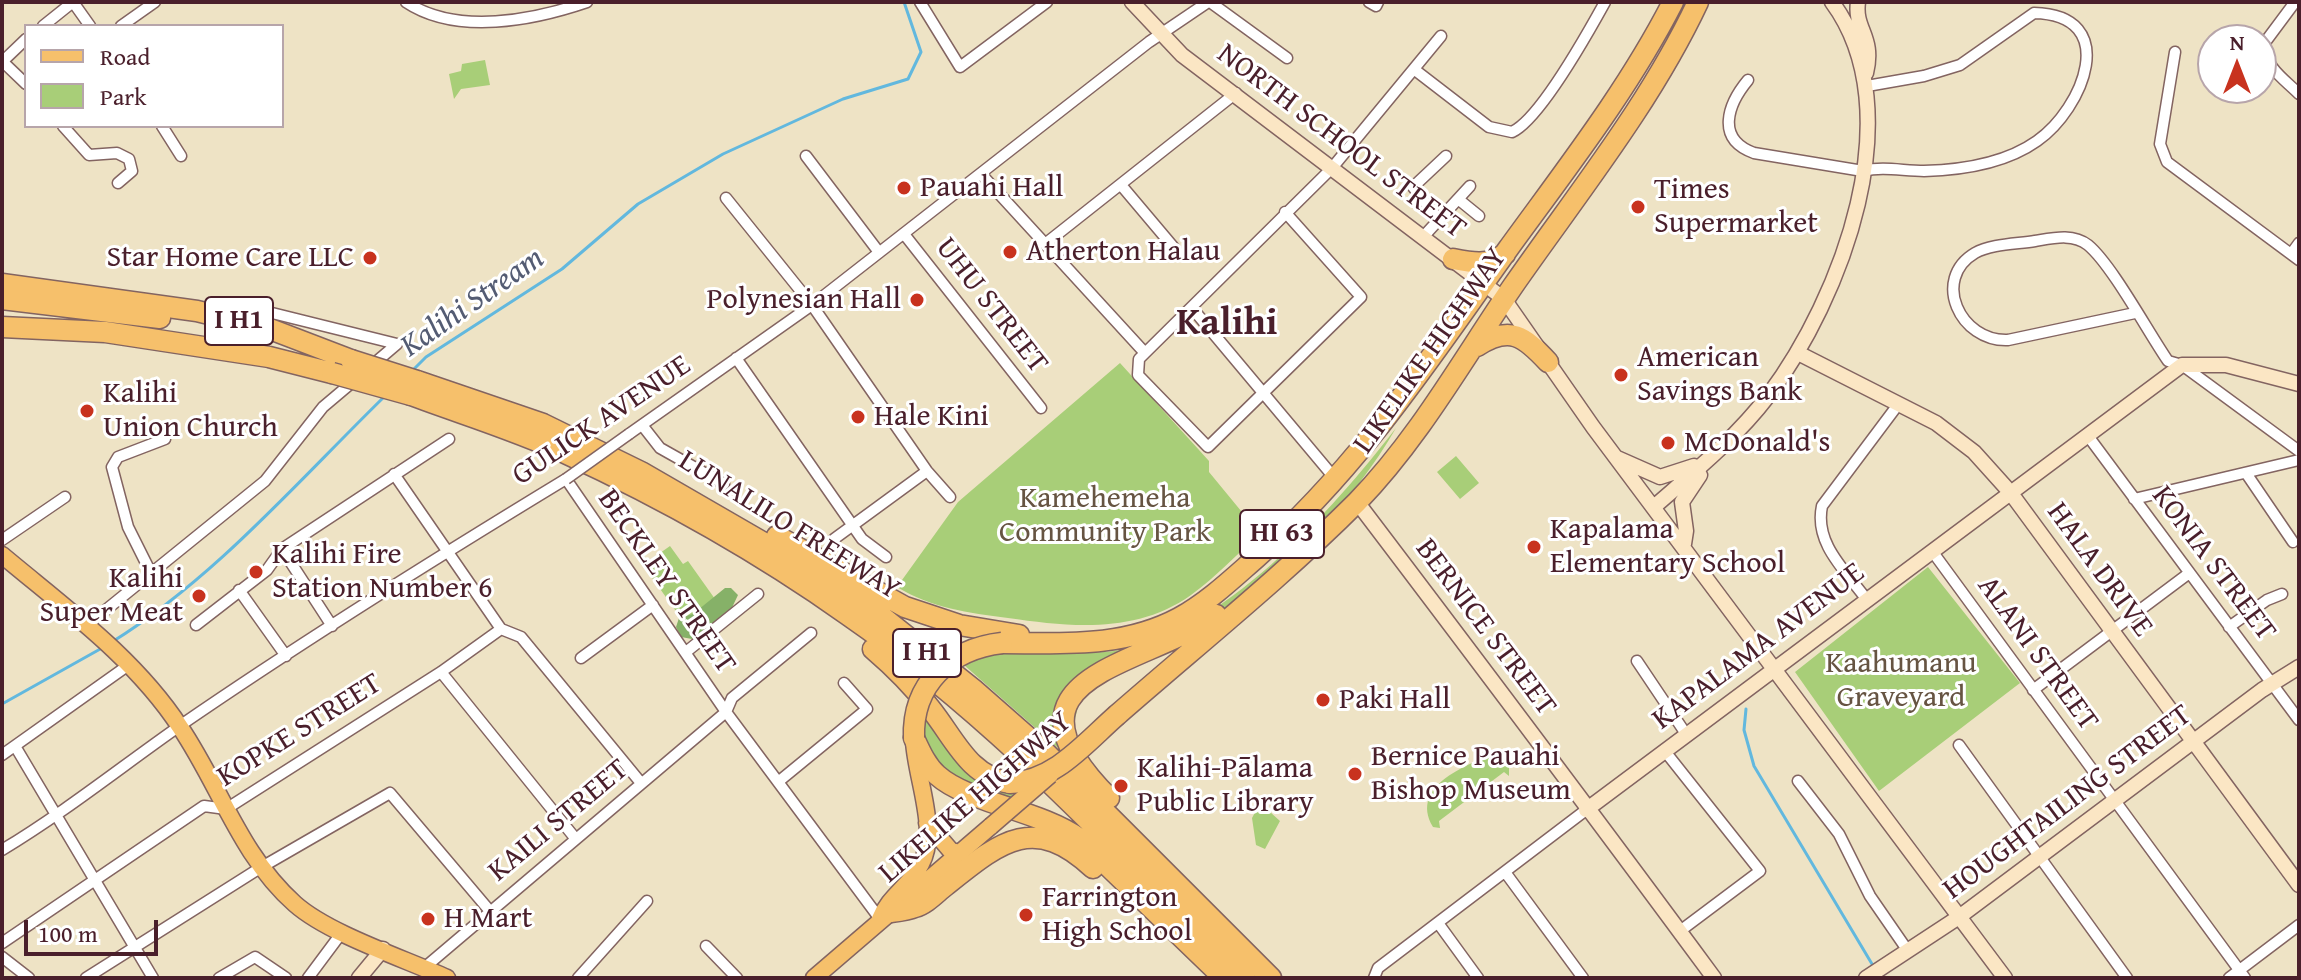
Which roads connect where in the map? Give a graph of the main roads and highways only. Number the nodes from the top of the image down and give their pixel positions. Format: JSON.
{"nodes":[{"id":1,"x":1673,"y":2,"type":"edge"},
{"id":2,"x":1698,"y":2,"type":"edge"},
{"id":3,"x":1713,"y":2,"type":"edge"},
{"id":4,"x":1653,"y":86,"type":"junction"},
{"id":5,"x":1505,"y":254,"type":"junction"},
{"id":6,"x":1453,"y":259,"type":"road end"},
{"id":7,"x":2,"y":273,"type":"edge"},
{"id":8,"x":2,"y":284,"type":"edge"},
{"id":9,"x":2,"y":299,"type":"edge"},
{"id":10,"x":122,"y":299,"type":"junction"},
{"id":11,"x":2,"y":316,"type":"edge"},
{"id":12,"x":2,"y":327,"type":"edge"},
{"id":13,"x":105,"y":332,"type":"junction"},
{"id":14,"x":1477,"y":346,"type":"junction"},
{"id":15,"x":351,"y":360,"type":"junction"},
{"id":16,"x":1548,"y":362,"type":"road end"},
{"id":17,"x":414,"y":388,"type":"junction"},
{"id":18,"x":641,"y":472,"type":"junction"},
{"id":19,"x":1313,"y":542,"type":"junction"},
{"id":20,"x":2,"y":555,"type":"edge"},
{"id":21,"x":778,"y":569,"type":"junction"},
{"id":22,"x":1138,"y":634,"type":"junction"},
{"id":23,"x":914,"y":738,"type":"junction"},
{"id":24,"x":1056,"y":769,"type":"junction"},
{"id":25,"x":926,"y":822,"type":"junction"},
{"id":26,"x":961,"y":853,"type":"junction"},
{"id":27,"x":1175,"y":883,"type":"junction"},
{"id":28,"x":886,"y":915,"type":"junction"},
{"id":29,"x":1195,"y":951,"type":"junction"},
{"id":30,"x":447,"y":978,"type":"edge"},
{"id":31,"x":814,"y":978,"type":"edge"},
{"id":32,"x":1224,"y":978,"type":"edge"},
{"id":33,"x":1245,"y":978,"type":"edge"},
{"id":34,"x":1271,"y":978,"type":"edge"}],
"edges":[{"from":1,"to":5,"type":"highway","name":"LIKELIKE HIGHWAY","number":"HI 63"},
{"from":2,"to":4,"type":"highway","name":"LIKELIKE HIGHWAY","number":"HI 63"},
{"from":3,"to":4,"type":"highway"},
{"from":4,"to":14,"type":"highway","name":"LIKELIKE HIGHWAY","number":"HI 63"},
{"from":5,"to":6,"type":"highway"},
{"from":5,"to":22,"type":"highway","name":"LIKELIKE HIGHWAY","number":"HI 63"},
{"from":7,"to":10,"type":"highway"},
{"from":8,"to":10,"type":"highway","number":"I H1"},
{"from":9,"to":15,"type":"highway"},
{"from":10,"to":15,"type":"highway","number":"I H1"},
{"from":11,"to":13,"type":"highway"},
{"from":12,"to":13,"type":"highway","number":"I H1"},
{"from":13,"to":17,"type":"highway","number":"I H1","bridge":true},
{"from":14,"to":16,"type":"highway"},
{"from":14,"to":19,"type":"highway","name":"LIKELIKE HIGHWAY","number":"HI 63"},
{"from":15,"to":17,"type":"highway","name":"LUNALILO FREEWAY","number":"I H1","bridge":true},
{"from":17,"to":18,"type":"highway","name":"LUNALILO FREEWAY","number":"I H1"},
{"from":17,"to":21,"type":"highway","name":"LUNALILO FREEWAY","number":"I H1"},
{"from":18,"to":22,"type":"highway"},
{"from":18,"to":27,"type":"highway","name":"LUNALILO FREEWAY","number":"I H1"},
{"from":19,"to":24,"type":"highway","name":"LIKELIKE HIGHWAY","number":"HI 63","bridge":true},
{"from":19,"to":27,"type":"highway"},
{"from":20,"to":30,"type":"main road"},
{"from":21,"to":24,"type":"highway","bridge":true},
{"from":21,"to":33,"type":"highway","name":"LUNALILO FREEWAY","number":"I H1"},
{"from":22,"to":23,"type":"highway","name":"LIKELIKE HIGHWAY","number":"HI 63","bridge":true},
{"from":23,"to":25,"type":"main road","name":"LIKELIKE HIGHWAY","number":"HI 63"},
{"from":23,"to":29,"type":"highway"},
{"from":24,"to":26,"type":"main road","name":"LIKELIKE HIGHWAY","number":"HI 63","bridge":true},
{"from":25,"to":26,"type":"main road"},
{"from":25,"to":28,"type":"main road","name":"LIKELIKE HIGHWAY","number":"HI 63"},
{"from":26,"to":28,"type":"main road","name":"LIKELIKE HIGHWAY","number":"HI 63"},
{"from":27,"to":34,"type":"highway","name":"LUNALILO FREEWAY","number":"I H1"},
{"from":28,"to":29,"type":"highway"},
{"from":28,"to":31,"type":"main road","number":"HI 63"},
{"from":29,"to":32,"type":"highway"}]}
